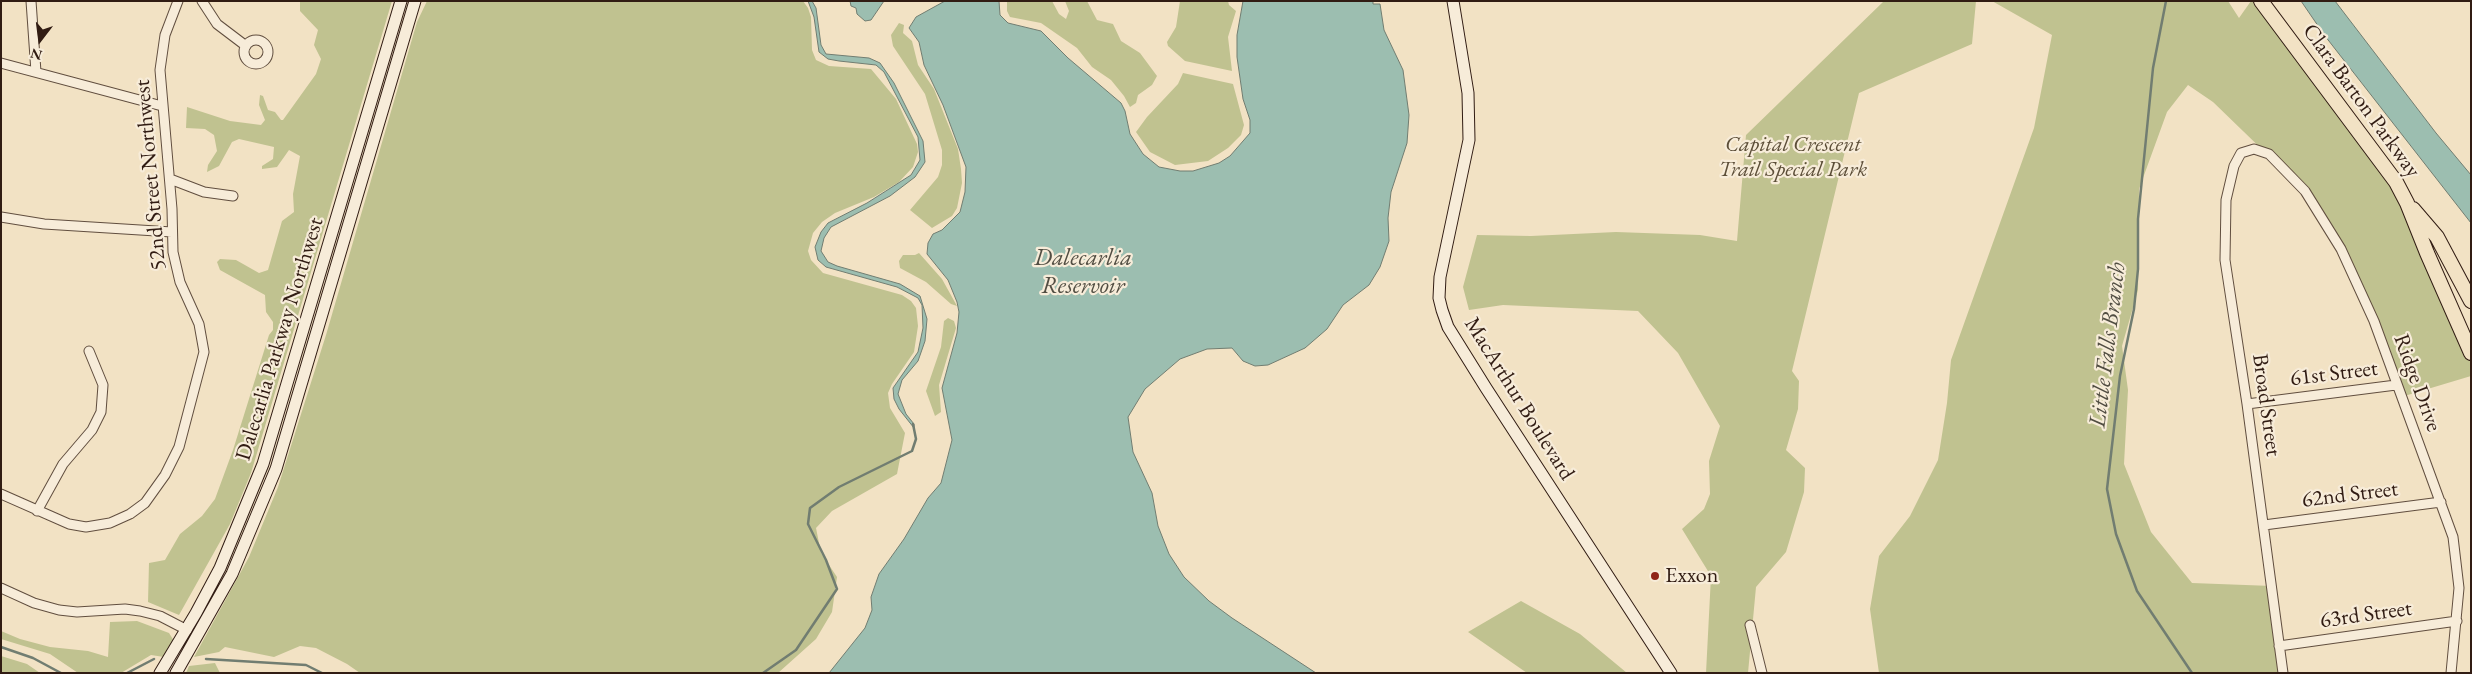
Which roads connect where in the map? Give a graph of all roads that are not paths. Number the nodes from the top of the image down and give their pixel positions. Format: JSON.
{"nodes":[{"id":1,"x":31,"y":1,"type":"edge"},
{"id":2,"x":178,"y":1,"type":"edge"},
{"id":3,"x":202,"y":1,"type":"edge"},
{"id":4,"x":401,"y":1,"type":"edge"},
{"id":5,"x":415,"y":1,"type":"edge"},
{"id":6,"x":1453,"y":1,"type":"edge"},
{"id":7,"x":2261,"y":1,"type":"edge"},
{"id":8,"x":246,"y":46,"type":"dead end"},
{"id":9,"x":1,"y":63,"type":"edge"},
{"id":10,"x":36,"y":72,"type":"junction"},
{"id":11,"x":162,"y":106,"type":"junction"},
{"id":12,"x":2248,"y":150,"type":"joint"},
{"id":13,"x":170,"y":179,"type":"junction"},
{"id":14,"x":233,"y":196,"type":"dead end"},
{"id":15,"x":2407,"y":203,"type":"junction"},
{"id":16,"x":1,"y":217,"type":"edge"},
{"id":17,"x":172,"y":232,"type":"junction"},
{"id":18,"x":2471,"y":301,"type":"edge"},
{"id":19,"x":89,"y":351,"type":"dead end"},
{"id":20,"x":2471,"y":353,"type":"edge"},
{"id":21,"x":2396,"y":385,"type":"junction"},
{"id":22,"x":2247,"y":404,"type":"junction"},
{"id":23,"x":1,"y":494,"type":"edge"},
{"id":24,"x":2441,"y":502,"type":"junction"},
{"id":25,"x":37,"y":511,"type":"junction"},
{"id":26,"x":2264,"y":525,"type":"junction"},
{"id":27,"x":1,"y":588,"type":"edge"},
{"id":28,"x":2457,"y":621,"type":"junction"},
{"id":29,"x":1750,"y":625,"type":"dead end"},
{"id":30,"x":187,"y":630,"type":"junction"},
{"id":31,"x":2280,"y":646,"type":"junction"},
{"id":32,"x":160,"y":673,"type":"edge"},
{"id":33,"x":176,"y":673,"type":"edge"},
{"id":34,"x":1671,"y":673,"type":"edge"},
{"id":35,"x":1762,"y":673,"type":"edge"},
{"id":36,"x":2283,"y":673,"type":"edge"},
{"id":37,"x":2451,"y":673,"type":"edge"}],
"edges":[{"from":1,"to":10,"type":"street"},
{"from":2,"to":11,"type":"street","name":"52nd Street Northwest"},
{"from":3,"to":8,"type":"street"},
{"from":4,"to":30,"type":"main road","name":"Dalecarlia Parkway Northwest"},
{"from":5,"to":33,"type":"main road","name":"Dalecarlia Parkway Northwest"},
{"from":6,"to":34,"type":"main road","name":"MacArthur Boulevard"},
{"from":7,"to":15,"type":"highway","name":"Clara Barton Parkway"},
{"from":9,"to":10,"type":"street"},
{"from":10,"to":11,"type":"street"},
{"from":11,"to":13,"type":"street","name":"52nd Street Northwest"},
{"from":12,"to":21,"type":"street","name":"Ridge Drive"},
{"from":12,"to":22,"type":"street","name":"Broad Street"},
{"from":13,"to":14,"type":"street"},
{"from":13,"to":17,"type":"street","name":"52nd Street Northwest"},
{"from":15,"to":18,"type":"highway","name":"Clara Barton Parkway"},
{"from":15,"to":20,"type":"highway","name":"Clara Barton Parkway"},
{"from":16,"to":17,"type":"street"},
{"from":17,"to":25,"type":"street","name":"52nd Street Northwest"},
{"from":19,"to":25,"type":"street"},
{"from":21,"to":22,"type":"street","name":"61st Street"},
{"from":21,"to":24,"type":"street","name":"Ridge Drive"},
{"from":22,"to":26,"type":"street","name":"Broad Street"},
{"from":23,"to":25,"type":"street","name":"52nd Street Northwest"},
{"from":24,"to":26,"type":"street","name":"62nd Street"},
{"from":24,"to":28,"type":"street","name":"Ridge Drive"},
{"from":26,"to":31,"type":"street","name":"Broad Street"},
{"from":27,"to":30,"type":"street"},
{"from":28,"to":31,"type":"street","name":"63rd Street"},
{"from":28,"to":37,"type":"street","name":"Ridge Drive"},
{"from":29,"to":35,"type":"street"},
{"from":30,"to":32,"type":"main road","name":"Dalecarlia Parkway Northwest"},
{"from":31,"to":36,"type":"street","name":"Broad Street"}]}
